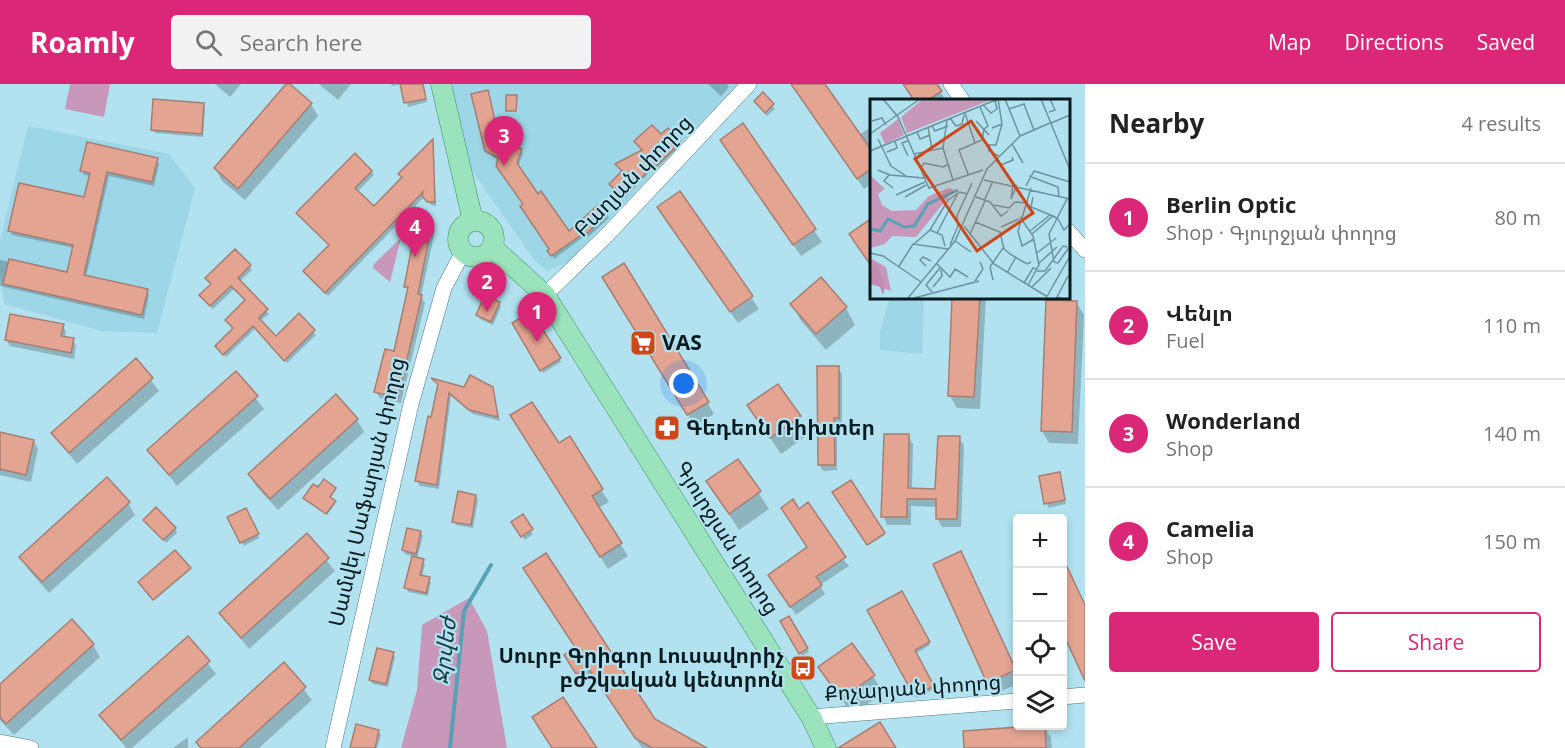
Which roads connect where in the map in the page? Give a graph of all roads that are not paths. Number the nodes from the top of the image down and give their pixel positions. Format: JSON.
{"nodes":[{"id":1,"x":441,"y":84,"type":"edge"},
{"id":2,"x":749,"y":84,"type":"edge"},
{"id":3,"x":951,"y":84,"type":"edge"},
{"id":4,"x":961,"y":99,"type":"edge"},
{"id":5,"x":473,"y":221,"type":"junction"},
{"id":6,"x":1070,"y":233,"type":"edge"},
{"id":7,"x":492,"y":247,"type":"junction"},
{"id":8,"x":1085,"y":250,"type":"edge"},
{"id":9,"x":464,"y":252,"type":"junction"},
{"id":10,"x":545,"y":295,"type":"junction"},
{"id":11,"x":1085,"y":695,"type":"edge"},
{"id":12,"x":1067,"y":697,"type":"edge"},
{"id":13,"x":1013,"y":701,"type":"edge"},
{"id":14,"x":811,"y":717,"type":"junction"},
{"id":15,"x":0,"y":741,"type":"edge"},
{"id":16,"x":31,"y":748,"type":"edge"},
{"id":17,"x":333,"y":748,"type":"edge"},
{"id":18,"x":826,"y":748,"type":"edge"}],
"edges":[{"from":1,"to":5,"type":"main road"},
{"from":2,"to":10,"type":"street","name":"Բաղյան փողոց"},
{"from":3,"to":4,"type":"street"},
{"from":5,"to":7,"type":"main road"},
{"from":5,"to":9,"type":"main road"},
{"from":6,"to":8,"type":"street"},
{"from":7,"to":9,"type":"main road"},
{"from":7,"to":10,"type":"main road","name":"Գյուրջյան փողոց"},
{"from":9,"to":17,"type":"street","name":"Սամվել Սաֆարյան փողոց"},
{"from":10,"to":14,"type":"main road","name":"Գյուրջյան փողոց"},
{"from":11,"to":12,"type":"street"},
{"from":13,"to":14,"type":"street","name":"Քոչարյան փողոց"},
{"from":14,"to":18,"type":"main road","name":"Գյուրջյան փողոց"},
{"from":15,"to":16,"type":"street"}]}
